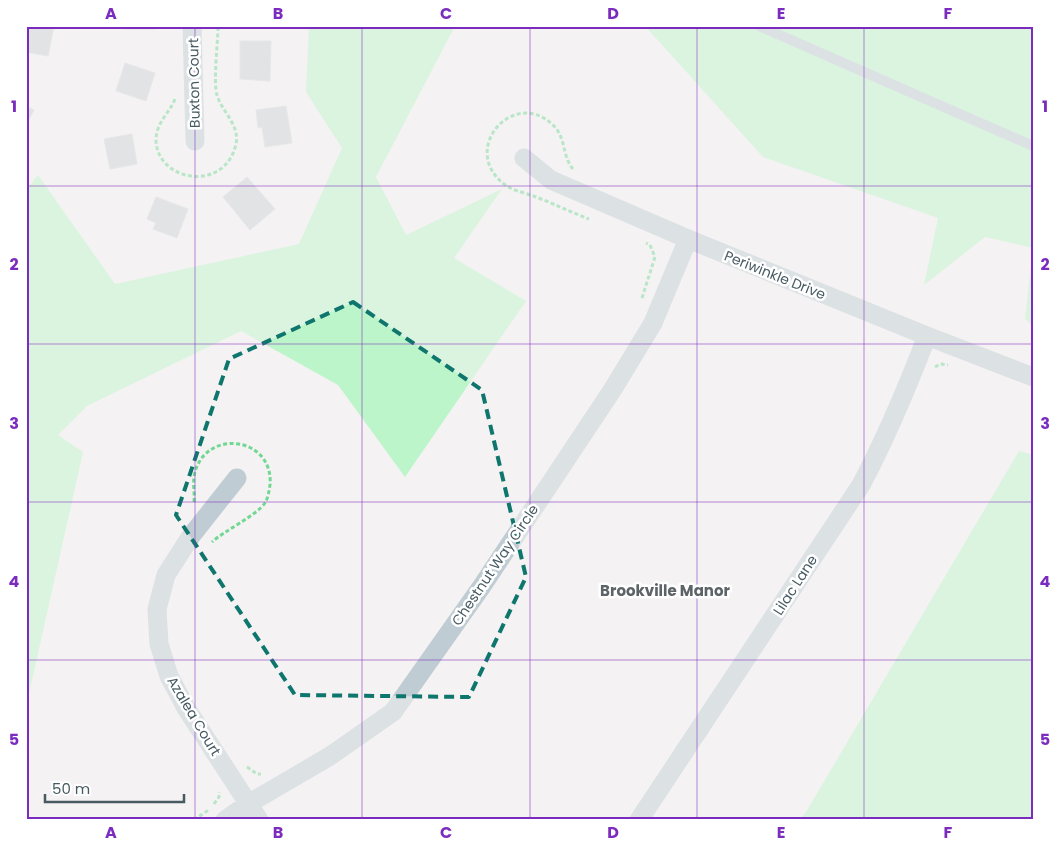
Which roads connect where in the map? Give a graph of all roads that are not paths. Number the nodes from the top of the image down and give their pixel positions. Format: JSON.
{"nodes":[{"id":1,"x":192,"y":26,"type":"edge"},
{"id":2,"x":759,"y":26,"type":"edge"},
{"id":3,"x":195,"y":141,"type":"dead end"},
{"id":4,"x":1033,"y":146,"type":"edge"},
{"id":5,"x":524,"y":158,"type":"dead end"},
{"id":6,"x":688,"y":239,"type":"junction"},
{"id":7,"x":927,"y":336,"type":"junction"},
{"id":8,"x":1033,"y":378,"type":"edge"},
{"id":9,"x":238,"y":478,"type":"dead end"},
{"id":10,"x":248,"y":804,"type":"junction"},
{"id":11,"x":225,"y":820,"type":"edge"},
{"id":12,"x":259,"y":820,"type":"edge"},
{"id":13,"x":639,"y":820,"type":"edge"}],
"edges":[{"from":1,"to":3,"type":"street","name":"Buxton Court"},
{"from":2,"to":4,"type":"lane"},
{"from":5,"to":6,"type":"street","name":"Periwinkle Drive"},
{"from":6,"to":7,"type":"street","name":"Periwinkle Drive"},
{"from":6,"to":10,"type":"street","name":"Chestnut Way Circle"},
{"from":7,"to":8,"type":"street","name":"Periwinkle Drive"},
{"from":7,"to":13,"type":"street","name":"Lilac Lane"},
{"from":9,"to":10,"type":"street","name":"Azalea Court"},
{"from":10,"to":11,"type":"street","name":"Chestnut Way Circle"},
{"from":10,"to":12,"type":"street","name":"Azalea Court"}]}
